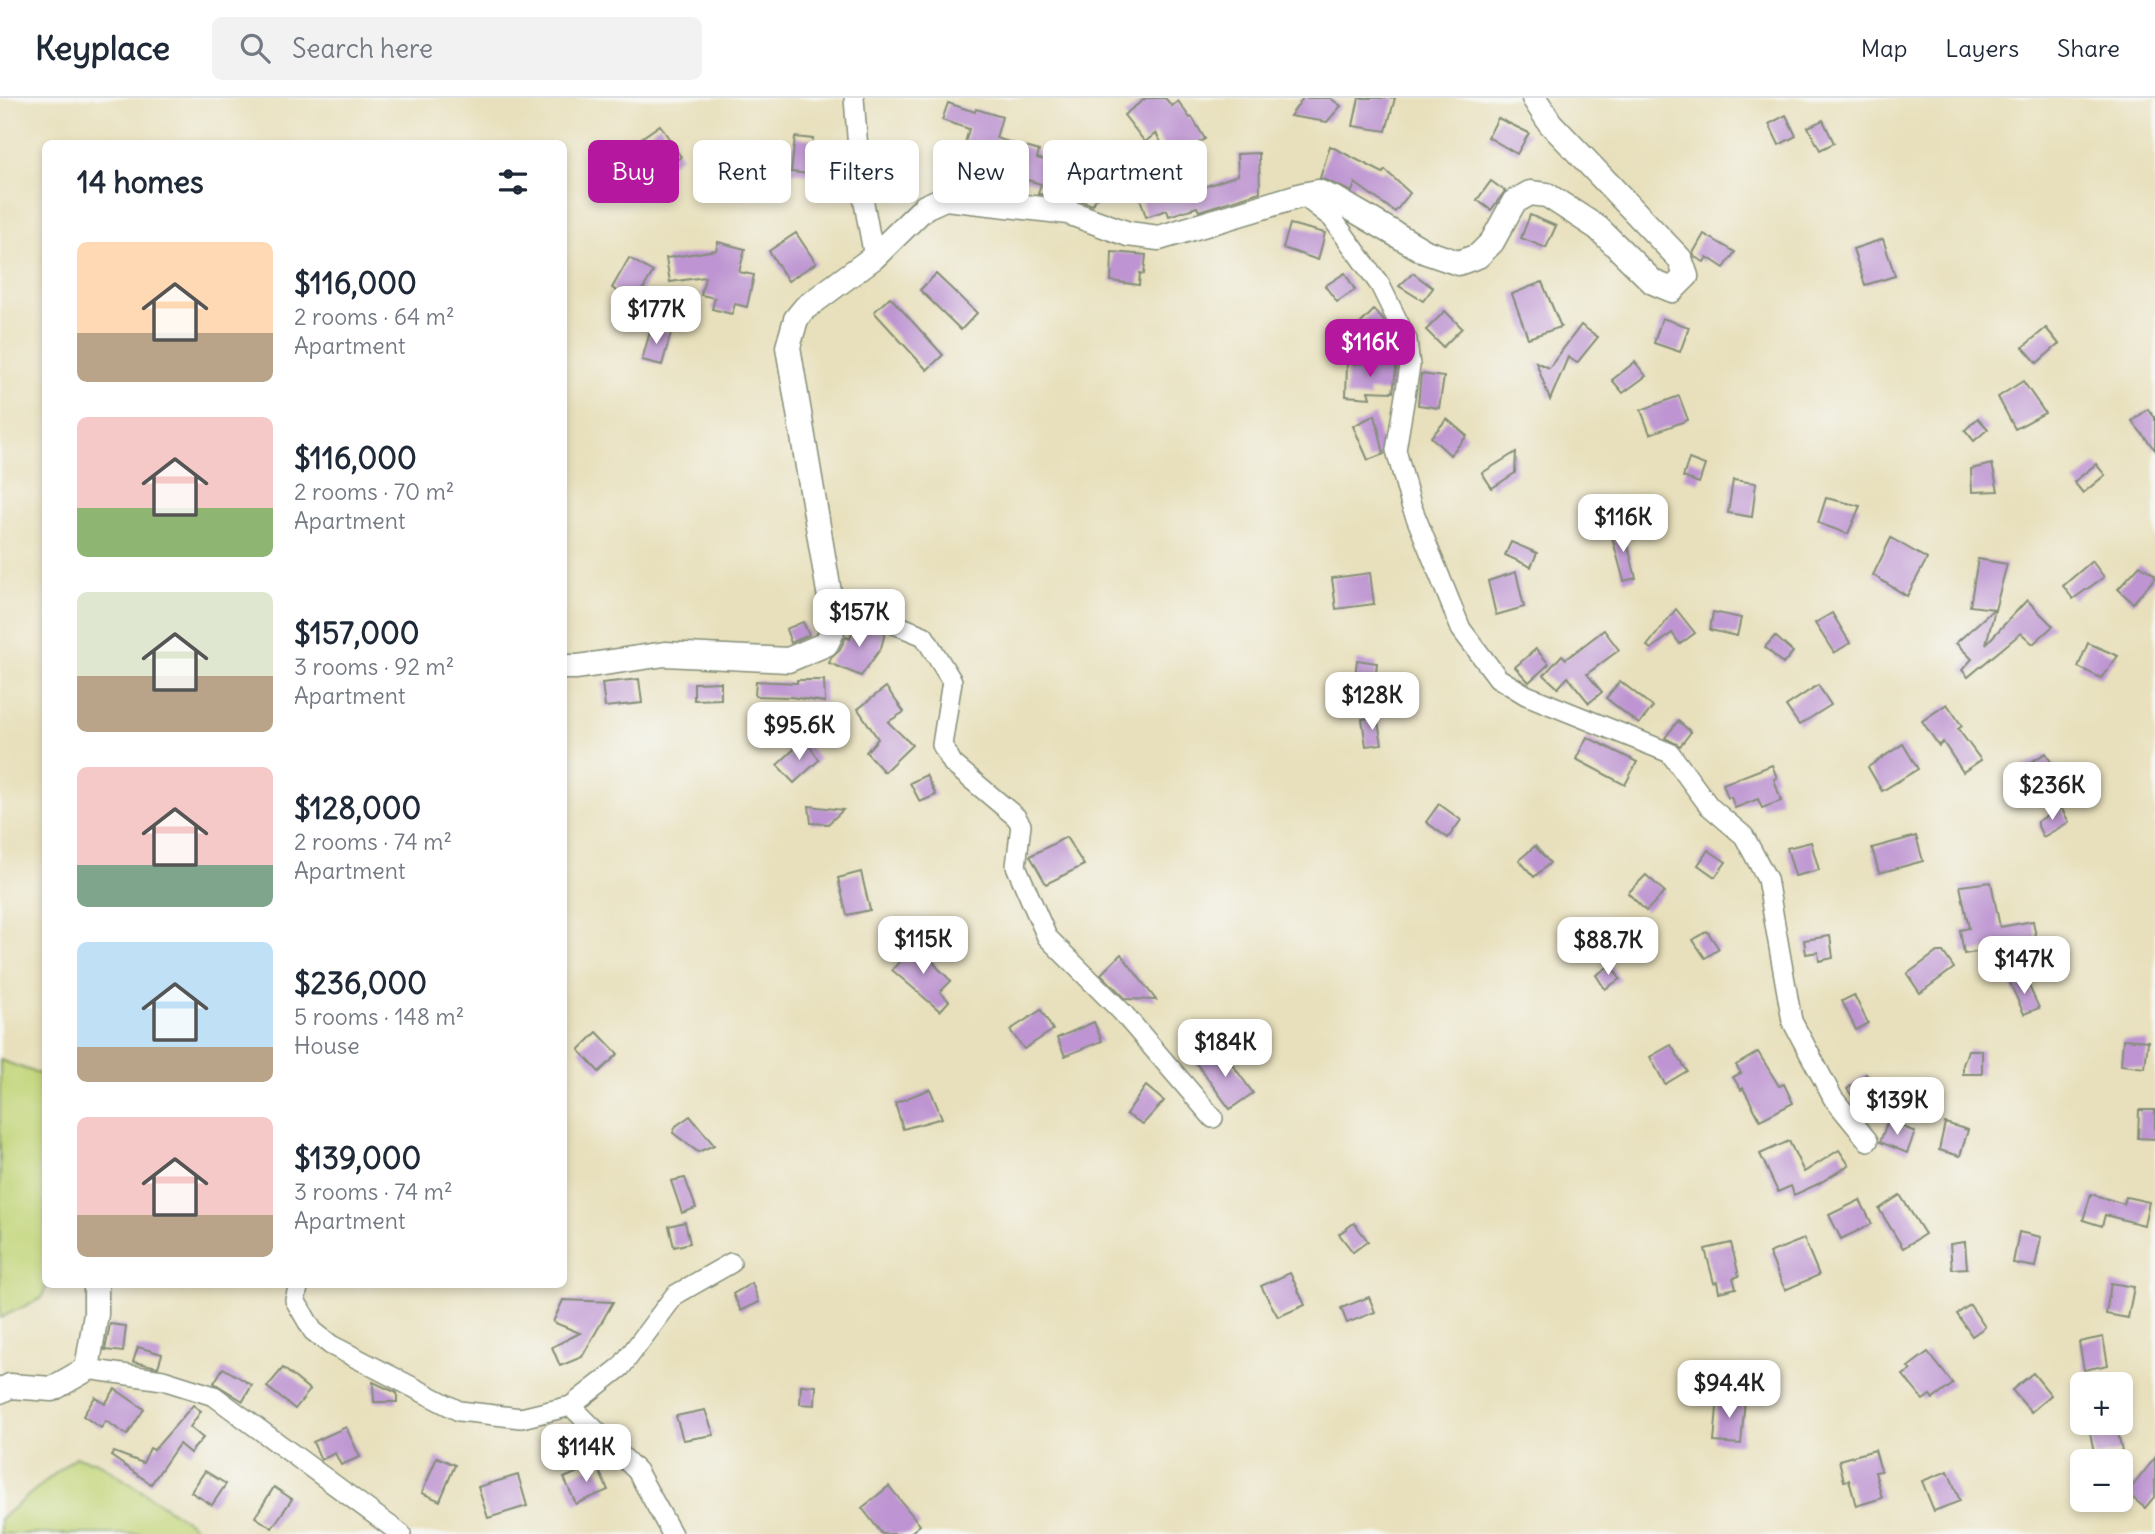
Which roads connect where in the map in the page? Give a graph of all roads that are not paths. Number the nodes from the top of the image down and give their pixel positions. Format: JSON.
{"nodes":[{"id":1,"x":854,"y":98,"type":"edge"},
{"id":2,"x":1534,"y":98,"type":"edge"},
{"id":3,"x":1302,"y":195,"type":"junction"},
{"id":4,"x":874,"y":257,"type":"junction"},
{"id":5,"x":830,"y":598,"type":"junction"},
{"id":6,"x":567,"y":667,"type":"edge"},
{"id":7,"x":1213,"y":1118,"type":"dead end"},
{"id":8,"x":1868,"y":1141,"type":"dead end"},
{"id":9,"x":731,"y":1263,"type":"dead end"},
{"id":10,"x":96,"y":1288,"type":"edge"},
{"id":11,"x":298,"y":1288,"type":"edge"},
{"id":12,"x":87,"y":1368,"type":"junction"},
{"id":13,"x":0,"y":1391,"type":"edge"},
{"id":14,"x":571,"y":1406,"type":"junction"},
{"id":15,"x":401,"y":1534,"type":"edge"},
{"id":16,"x":672,"y":1534,"type":"edge"}],
"edges":[{"from":1,"to":4,"type":"street"},
{"from":2,"to":3,"type":"street"},
{"from":3,"to":4,"type":"street"},
{"from":3,"to":8,"type":"street"},
{"from":4,"to":5,"type":"street"},
{"from":5,"to":6,"type":"street"},
{"from":5,"to":7,"type":"street"},
{"from":9,"to":14,"type":"street"},
{"from":10,"to":12,"type":"street"},
{"from":11,"to":14,"type":"street"},
{"from":12,"to":13,"type":"street"},
{"from":12,"to":15,"type":"street"},
{"from":14,"to":16,"type":"street"}]}
